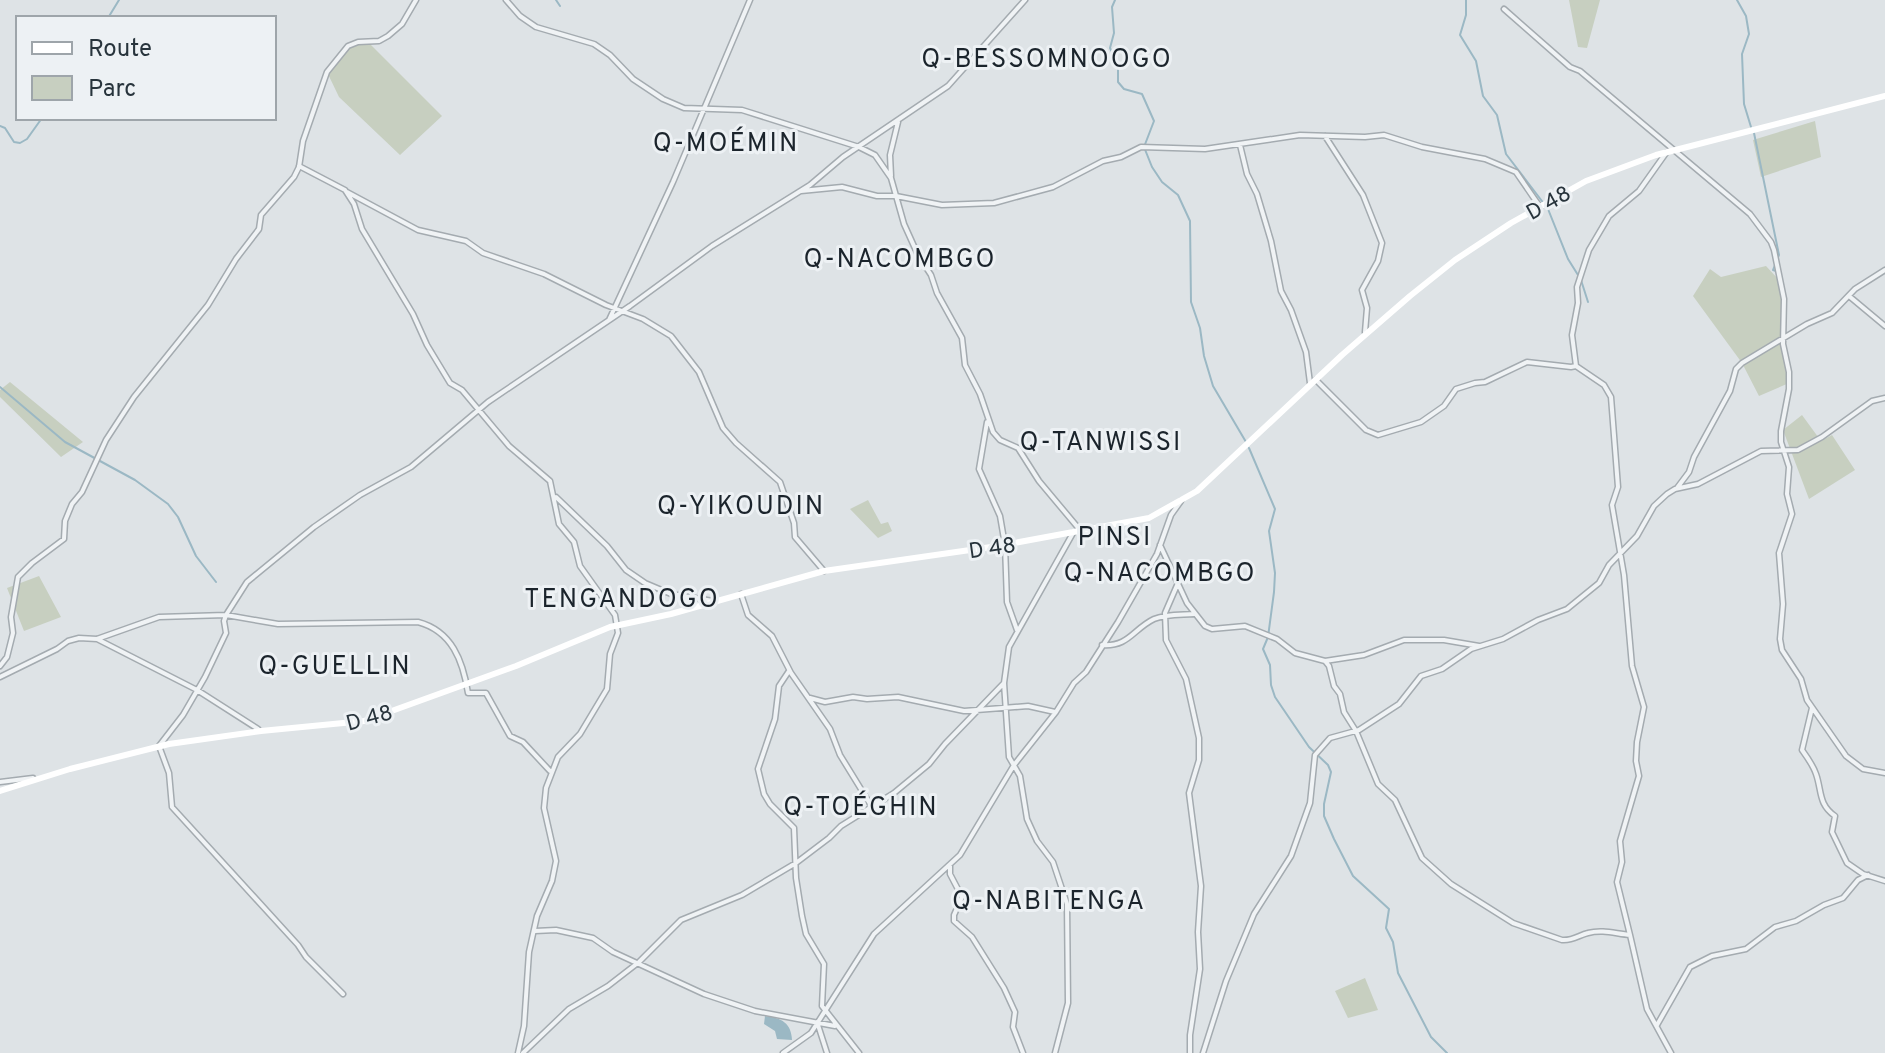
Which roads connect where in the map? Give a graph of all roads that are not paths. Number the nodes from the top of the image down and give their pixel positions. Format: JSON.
{"nodes":[{"id":1,"x":416,"y":0,"type":"edge"},
{"id":2,"x":506,"y":0,"type":"edge"},
{"id":3,"x":750,"y":0,"type":"edge"},
{"id":4,"x":1025,"y":0,"type":"edge"},
{"id":5,"x":1504,"y":9,"type":"dead end"},
{"id":6,"x":1885,"y":96,"type":"edge"},
{"id":7,"x":702,"y":110,"type":"junction"},
{"id":8,"x":898,"y":121,"type":"junction"},
{"id":9,"x":1325,"y":136,"type":"junction"},
{"id":10,"x":1240,"y":145,"type":"junction"},
{"id":11,"x":859,"y":147,"type":"junction"},
{"id":12,"x":1670,"y":151,"type":"junction"},
{"id":13,"x":299,"y":166,"type":"junction"},
{"id":14,"x":891,"y":178,"type":"junction"},
{"id":15,"x":345,"y":190,"type":"junction"},
{"id":16,"x":798,"y":192,"type":"junction"},
{"id":17,"x":896,"y":196,"type":"junction"},
{"id":18,"x":1540,"y":207,"type":"junction"},
{"id":19,"x":1885,"y":270,"type":"edge"},
{"id":20,"x":1849,"y":296,"type":"junction"},
{"id":21,"x":615,"y":309,"type":"junction"},
{"id":22,"x":623,"y":311,"type":"junction"},
{"id":23,"x":609,"y":321,"type":"junction"},
{"id":24,"x":1885,"y":326,"type":"edge"},
{"id":25,"x":1365,"y":335,"type":"junction"},
{"id":26,"x":1783,"y":339,"type":"junction"},
{"id":27,"x":1576,"y":366,"type":"junction"},
{"id":28,"x":1313,"y":383,"type":"junction"},
{"id":29,"x":1885,"y":398,"type":"edge"},
{"id":30,"x":479,"y":410,"type":"junction"},
{"id":31,"x":987,"y":420,"type":"junction"},
{"id":32,"x":1783,"y":450,"type":"junction"},
{"id":33,"x":1675,"y":489,"type":"junction"},
{"id":34,"x":554,"y":495,"type":"junction"},
{"id":35,"x":1181,"y":501,"type":"junction"},
{"id":36,"x":1072,"y":523,"type":"junction"},
{"id":37,"x":1082,"y":532,"type":"junction"},
{"id":38,"x":1073,"y":533,"type":"junction"},
{"id":39,"x":1005,"y":545,"type":"junction"},
{"id":40,"x":1160,"y":545,"type":"junction"},
{"id":41,"x":1620,"y":553,"type":"junction"},
{"id":42,"x":824,"y":571,"type":"junction"},
{"id":43,"x":1178,"y":583,"type":"junction"},
{"id":44,"x":741,"y":594,"type":"junction"},
{"id":45,"x":716,"y":601,"type":"junction"},
{"id":46,"x":1194,"y":614,"type":"junction"},
{"id":47,"x":226,"y":615,"type":"junction"},
{"id":48,"x":1165,"y":616,"type":"junction"},
{"id":49,"x":617,"y":625,"type":"junction"},
{"id":50,"x":1017,"y":633,"type":"junction"},
{"id":51,"x":97,"y":639,"type":"junction"},
{"id":52,"x":1102,"y":645,"type":"junction"},
{"id":53,"x":1479,"y":646,"type":"junction"},
{"id":54,"x":1325,"y":661,"type":"junction"},
{"id":55,"x":0,"y":666,"type":"edge"},
{"id":56,"x":789,"y":671,"type":"junction"},
{"id":57,"x":0,"y":677,"type":"edge"},
{"id":58,"x":1004,"y":683,"type":"junction"},
{"id":59,"x":467,"y":684,"type":"junction"},
{"id":60,"x":197,"y":690,"type":"junction"},
{"id":61,"x":810,"y":698,"type":"junction"},
{"id":62,"x":1007,"y":707,"type":"junction"},
{"id":63,"x":1812,"y":708,"type":"junction"},
{"id":64,"x":977,"y":711,"type":"junction"},
{"id":65,"x":1056,"y":712,"type":"junction"},
{"id":66,"x":261,"y":731,"type":"junction"},
{"id":67,"x":1356,"y":731,"type":"junction"},
{"id":68,"x":159,"y":746,"type":"junction"},
{"id":69,"x":1014,"y":765,"type":"junction"},
{"id":70,"x":551,"y":772,"type":"junction"},
{"id":71,"x":1885,"y":773,"type":"edge"},
{"id":72,"x":41,"y":778,"type":"junction"},
{"id":73,"x":0,"y":782,"type":"edge"},
{"id":74,"x":0,"y":791,"type":"edge"},
{"id":75,"x":873,"y":808,"type":"junction"},
{"id":76,"x":796,"y":863,"type":"junction"},
{"id":77,"x":950,"y":866,"type":"junction"},
{"id":78,"x":1868,"y":875,"type":"junction"},
{"id":79,"x":1885,"y":881,"type":"edge"},
{"id":80,"x":533,"y":932,"type":"junction"},
{"id":81,"x":1630,"y":935,"type":"junction"},
{"id":82,"x":639,"y":962,"type":"junction"},
{"id":83,"x":343,"y":994,"type":"dead end"},
{"id":84,"x":826,"y":1012,"type":"junction"},
{"id":85,"x":818,"y":1023,"type":"junction"},
{"id":86,"x":1657,"y":1025,"type":"junction"},
{"id":87,"x":837,"y":1027,"type":"junction"},
{"id":88,"x":521,"y":1053,"type":"edge"},
{"id":89,"x":783,"y":1053,"type":"edge"},
{"id":90,"x":827,"y":1053,"type":"edge"},
{"id":91,"x":859,"y":1053,"type":"edge"},
{"id":92,"x":1023,"y":1053,"type":"edge"},
{"id":93,"x":1055,"y":1053,"type":"edge"},
{"id":94,"x":1190,"y":1053,"type":"edge"},
{"id":95,"x":1203,"y":1053,"type":"edge"},
{"id":96,"x":1671,"y":1053,"type":"edge"}],
"edges":[{"from":1,"to":13,"type":"street"},
{"from":2,"to":7,"type":"street"},
{"from":3,"to":7,"type":"street"},
{"from":4,"to":8,"type":"street"},
{"from":5,"to":12,"type":"street"},
{"from":6,"to":12,"type":"street","name":"D 48"},
{"from":7,"to":11,"type":"street"},
{"from":7,"to":21,"type":"street"},
{"from":8,"to":11,"type":"street"},
{"from":8,"to":14,"type":"street"},
{"from":9,"to":10,"type":"street"},
{"from":9,"to":18,"type":"street"},
{"from":9,"to":25,"type":"street"},
{"from":10,"to":17,"type":"street"},
{"from":10,"to":28,"type":"street"},
{"from":11,"to":14,"type":"street"},
{"from":11,"to":16,"type":"street"},
{"from":12,"to":18,"type":"street","name":"D 48"},
{"from":12,"to":26,"type":"street"},
{"from":12,"to":27,"type":"street"},
{"from":13,"to":15,"type":"street"},
{"from":13,"to":55,"type":"street"},
{"from":14,"to":17,"type":"street"},
{"from":15,"to":21,"type":"street"},
{"from":15,"to":30,"type":"street"},
{"from":16,"to":17,"type":"street"},
{"from":16,"to":22,"type":"street"},
{"from":17,"to":31,"type":"street"},
{"from":18,"to":25,"type":"street","name":"D 48"},
{"from":19,"to":20,"type":"street"},
{"from":20,"to":24,"type":"street"},
{"from":20,"to":26,"type":"street"},
{"from":21,"to":22,"type":"street"},
{"from":21,"to":23,"type":"street"},
{"from":22,"to":23,"type":"street"},
{"from":22,"to":42,"type":"street"},
{"from":23,"to":30,"type":"street"},
{"from":25,"to":28,"type":"street","name":"D 48"},
{"from":26,"to":32,"type":"street"},
{"from":26,"to":33,"type":"street"},
{"from":27,"to":28,"type":"street"},
{"from":27,"to":41,"type":"street"},
{"from":28,"to":35,"type":"street","name":"D 48"},
{"from":29,"to":32,"type":"street"},
{"from":30,"to":34,"type":"street"},
{"from":30,"to":47,"type":"street"},
{"from":31,"to":36,"type":"street"},
{"from":31,"to":39,"type":"street"},
{"from":32,"to":33,"type":"street"},
{"from":32,"to":63,"type":"street"},
{"from":33,"to":41,"type":"street"},
{"from":34,"to":45,"type":"street"},
{"from":34,"to":49,"type":"street"},
{"from":35,"to":37,"type":"street","name":"D 48"},
{"from":35,"to":40,"type":"street"},
{"from":36,"to":37,"type":"street"},
{"from":36,"to":38,"type":"street"},
{"from":37,"to":38,"type":"street","name":"D 48"},
{"from":38,"to":39,"type":"street","name":"D 48"},
{"from":38,"to":50,"type":"street"},
{"from":39,"to":42,"type":"street","name":"D 48"},
{"from":39,"to":50,"type":"street"},
{"from":40,"to":43,"type":"street"},
{"from":40,"to":52,"type":"street"},
{"from":41,"to":53,"type":"street"},
{"from":41,"to":81,"type":"street"},
{"from":42,"to":44,"type":"street","name":"D 48"},
{"from":43,"to":46,"type":"street"},
{"from":43,"to":48,"type":"street"},
{"from":44,"to":45,"type":"street","name":"D 48"},
{"from":44,"to":56,"type":"street"},
{"from":45,"to":49,"type":"street","name":"D 48"},
{"from":46,"to":48,"type":"street"},
{"from":46,"to":54,"type":"street"},
{"from":47,"to":51,"type":"street"},
{"from":47,"to":59,"type":"street"},
{"from":47,"to":60,"type":"street"},
{"from":48,"to":52,"type":"street"},
{"from":48,"to":94,"type":"street"},
{"from":49,"to":59,"type":"street","name":"D 48"},
{"from":49,"to":70,"type":"street"},
{"from":50,"to":58,"type":"street"},
{"from":51,"to":57,"type":"street"},
{"from":51,"to":60,"type":"street"},
{"from":52,"to":65,"type":"street"},
{"from":53,"to":54,"type":"street"},
{"from":53,"to":67,"type":"street"},
{"from":54,"to":67,"type":"street"},
{"from":56,"to":61,"type":"street"},
{"from":56,"to":76,"type":"street"},
{"from":58,"to":62,"type":"street"},
{"from":58,"to":64,"type":"street"},
{"from":59,"to":66,"type":"street","name":"D 48"},
{"from":59,"to":70,"type":"street"},
{"from":60,"to":66,"type":"street"},
{"from":60,"to":68,"type":"street"},
{"from":61,"to":64,"type":"street"},
{"from":61,"to":75,"type":"street"},
{"from":62,"to":64,"type":"street"},
{"from":62,"to":65,"type":"street"},
{"from":62,"to":69,"type":"street"},
{"from":63,"to":71,"type":"street"},
{"from":63,"to":78,"type":"street"},
{"from":64,"to":75,"type":"street"},
{"from":65,"to":69,"type":"street"},
{"from":66,"to":68,"type":"street","name":"D 48"},
{"from":67,"to":81,"type":"street"},
{"from":67,"to":95,"type":"street"},
{"from":68,"to":72,"type":"street","name":"D 48"},
{"from":68,"to":83,"type":"street"},
{"from":69,"to":77,"type":"street"},
{"from":69,"to":93,"type":"street"},
{"from":70,"to":80,"type":"street"},
{"from":72,"to":73,"type":"street"},
{"from":72,"to":74,"type":"street","name":"D 48"},
{"from":75,"to":76,"type":"street"},
{"from":76,"to":82,"type":"street"},
{"from":76,"to":84,"type":"street"},
{"from":77,"to":84,"type":"street"},
{"from":77,"to":92,"type":"street"},
{"from":78,"to":79,"type":"street"},
{"from":78,"to":86,"type":"street"},
{"from":80,"to":82,"type":"street"},
{"from":80,"to":88,"type":"street"},
{"from":81,"to":86,"type":"street"},
{"from":82,"to":85,"type":"street"},
{"from":82,"to":88,"type":"street"},
{"from":84,"to":85,"type":"street"},
{"from":84,"to":87,"type":"street"},
{"from":85,"to":87,"type":"street"},
{"from":85,"to":89,"type":"street"},
{"from":85,"to":90,"type":"street"},
{"from":86,"to":96,"type":"street"},
{"from":87,"to":91,"type":"street"}]}
